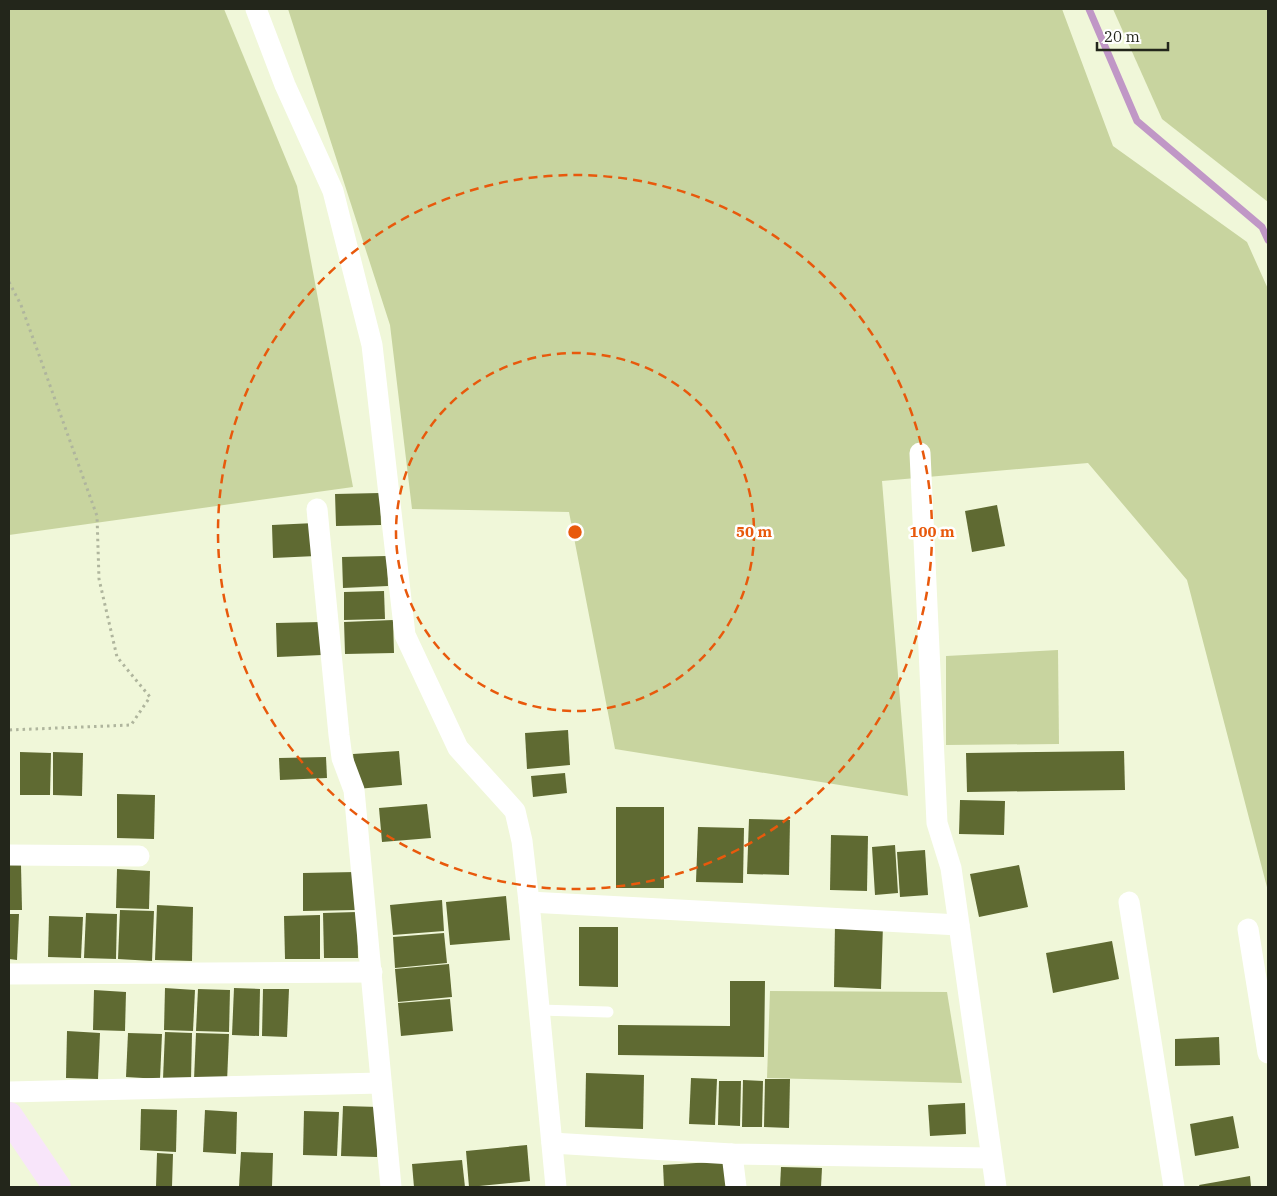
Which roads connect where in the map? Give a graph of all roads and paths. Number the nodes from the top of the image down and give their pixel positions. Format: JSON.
{"nodes":[{"id":1,"x":256,"y":9,"type":"edge"},
{"id":2,"x":9,"y":282,"type":"edge"},
{"id":3,"x":920,"y":453,"type":"dead end"},
{"id":4,"x":317,"y":509,"type":"dead end"},
{"id":5,"x":9,"y":730,"type":"edge"},
{"id":6,"x":9,"y":855,"type":"edge"},
{"id":7,"x":139,"y":856,"type":"dead end"},
{"id":8,"x":529,"y":902,"type":"junction"},
{"id":9,"x":1129,"y":902,"type":"dead end"},
{"id":10,"x":959,"y":925,"type":"junction"},
{"id":11,"x":1248,"y":929,"type":"dead end"},
{"id":12,"x":372,"y":972,"type":"junction"},
{"id":13,"x":9,"y":974,"type":"edge"},
{"id":14,"x":539,"y":1010,"type":"junction"},
{"id":15,"x":608,"y":1012,"type":"dead end"},
{"id":16,"x":1268,"y":1052,"type":"edge"},
{"id":17,"x":381,"y":1083,"type":"junction"},
{"id":18,"x":9,"y":1092,"type":"edge"},
{"id":19,"x":9,"y":1116,"type":"edge"},
{"id":20,"x":552,"y":1143,"type":"junction"},
{"id":21,"x":732,"y":1154,"type":"junction"},
{"id":22,"x":991,"y":1158,"type":"junction"},
{"id":23,"x":57,"y":1187,"type":"edge"},
{"id":24,"x":391,"y":1187,"type":"edge"},
{"id":25,"x":556,"y":1187,"type":"edge"},
{"id":26,"x":736,"y":1187,"type":"edge"},
{"id":27,"x":996,"y":1187,"type":"edge"},
{"id":28,"x":1174,"y":1187,"type":"edge"}],
"edges":[{"from":1,"to":8,"type":"street"},
{"from":2,"to":5,"type":"path"},
{"from":3,"to":10,"type":"street"},
{"from":4,"to":12,"type":"street"},
{"from":6,"to":7,"type":"street"},
{"from":8,"to":10,"type":"street"},
{"from":8,"to":14,"type":"street"},
{"from":9,"to":28,"type":"street"},
{"from":10,"to":22,"type":"street"},
{"from":11,"to":16,"type":"street"},
{"from":12,"to":13,"type":"street"},
{"from":12,"to":17,"type":"street"},
{"from":14,"to":15,"type":"lane"},
{"from":14,"to":20,"type":"street"},
{"from":17,"to":18,"type":"street"},
{"from":17,"to":24,"type":"street"},
{"from":19,"to":23,"type":"main road"},
{"from":20,"to":21,"type":"street"},
{"from":20,"to":25,"type":"street"},
{"from":21,"to":22,"type":"street"},
{"from":21,"to":26,"type":"street"},
{"from":22,"to":27,"type":"street"}]}
